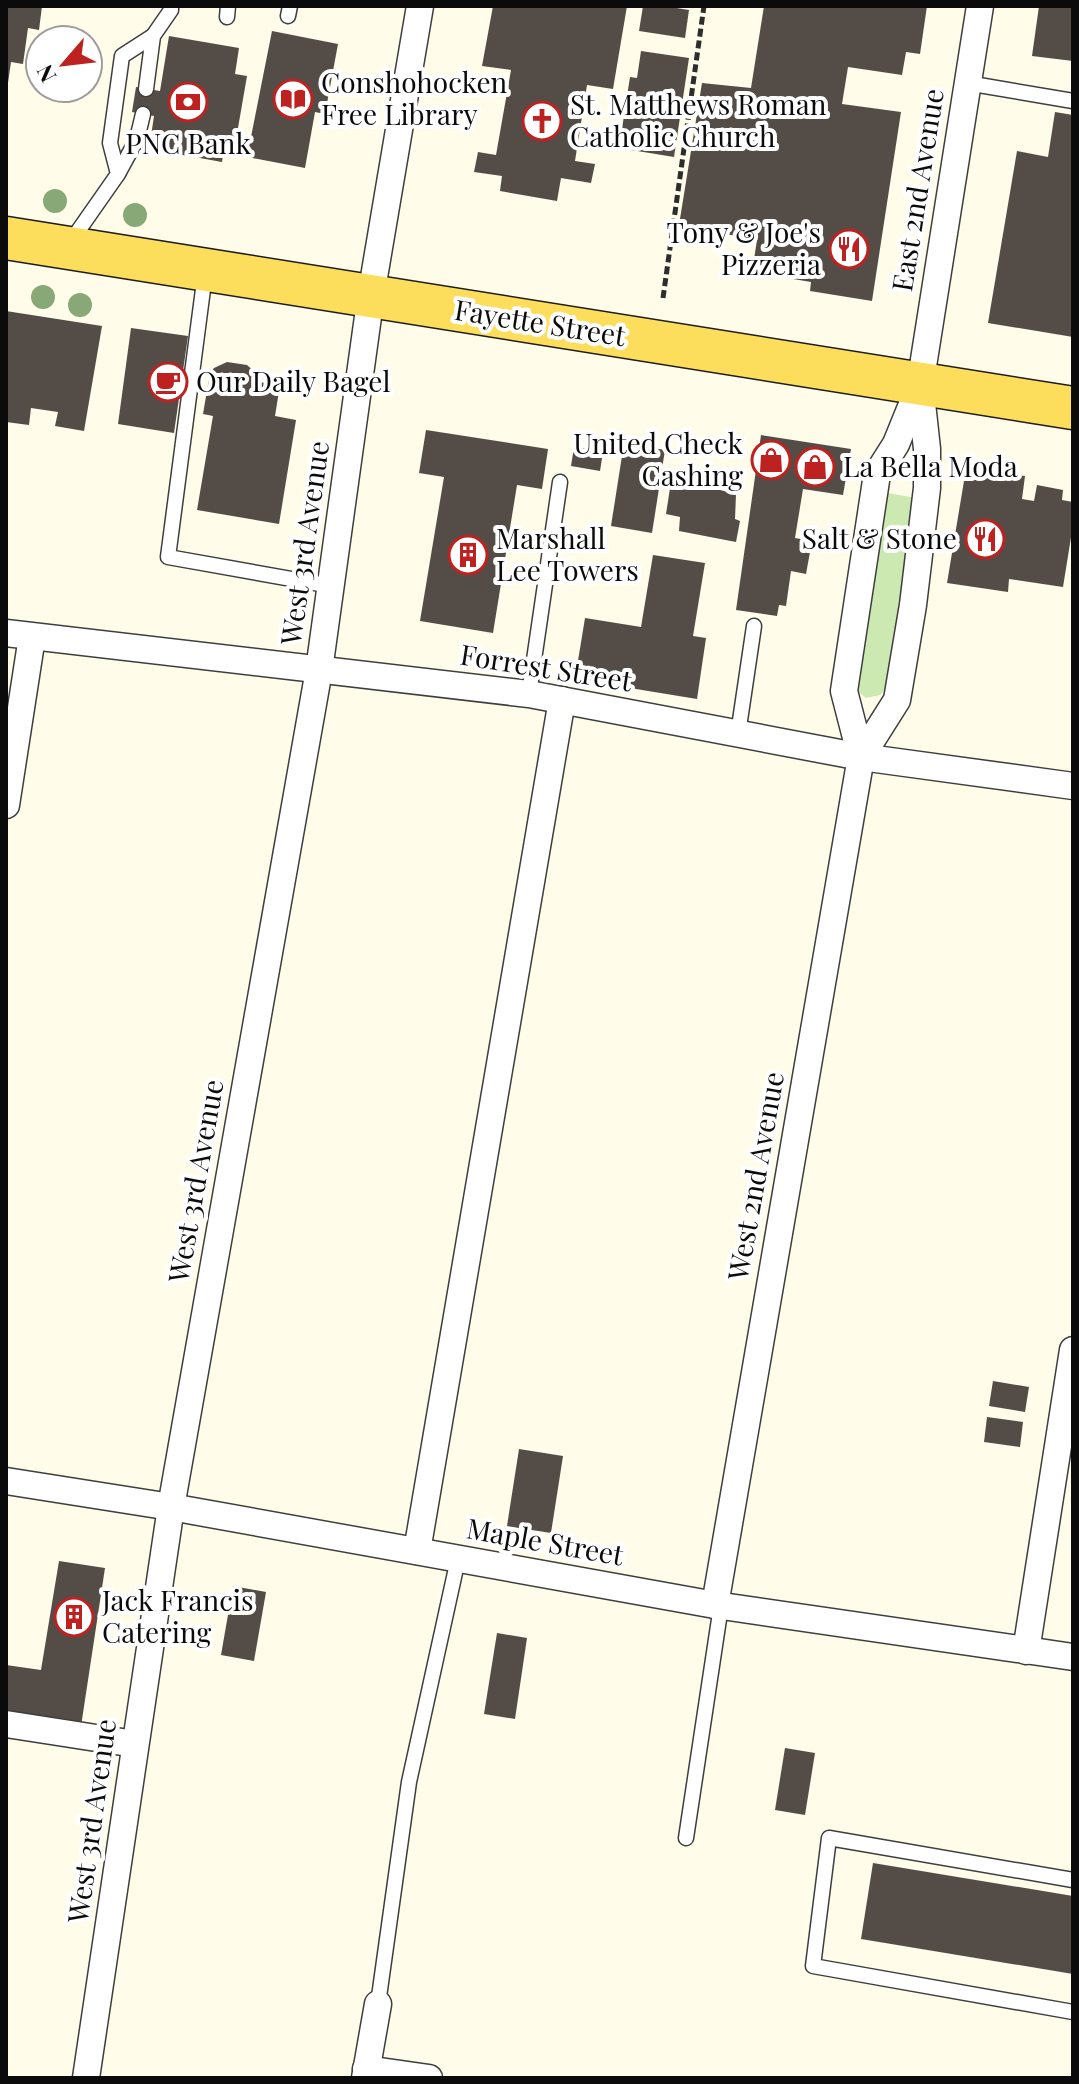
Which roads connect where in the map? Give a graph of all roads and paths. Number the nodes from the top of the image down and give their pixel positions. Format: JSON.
{"nodes":[{"id":1,"x":171,"y":6,"type":"edge"},
{"id":2,"x":420,"y":6,"type":"edge"},
{"id":3,"x":704,"y":6,"type":"edge"},
{"id":4,"x":980,"y":6,"type":"edge"},
{"id":5,"x":153,"y":36,"type":"junction"},
{"id":6,"x":967,"y":83,"type":"junction"},
{"id":7,"x":146,"y":89,"type":"dead end"},
{"id":8,"x":1073,"y":101,"type":"edge"},
{"id":9,"x":143,"y":114,"type":"dead end"},
{"id":10,"x":118,"y":174,"type":"junction"},
{"id":11,"x":6,"y":238,"type":"edge"},
{"id":12,"x":66,"y":248,"type":"junction"},
{"id":13,"x":205,"y":269,"type":"junction"},
{"id":14,"x":371,"y":295,"type":"junction"},
{"id":15,"x":663,"y":298,"type":"dead end"},
{"id":16,"x":920,"y":385,"type":"junction"},
{"id":17,"x":1073,"y":408,"type":"edge"},
{"id":18,"x":560,"y":482,"type":"dead end"},
{"id":19,"x":331,"y":586,"type":"junction"},
{"id":20,"x":754,"y":626,"type":"dead end"},
{"id":21,"x":6,"y":633,"type":"edge"},
{"id":22,"x":32,"y":637,"type":"junction"},
{"id":23,"x":319,"y":670,"type":"junction"},
{"id":24,"x":529,"y":694,"type":"junction"},
{"id":25,"x":562,"y":700,"type":"junction"},
{"id":26,"x":738,"y":734,"type":"junction"},
{"id":27,"x":861,"y":757,"type":"junction"},
{"id":28,"x":1073,"y":786,"type":"edge"},
{"id":29,"x":6,"y":805,"type":"edge"},
{"id":30,"x":1073,"y":1350,"type":"edge"},
{"id":31,"x":6,"y":1481,"type":"edge"},
{"id":32,"x":171,"y":1507,"type":"junction"},
{"id":33,"x":417,"y":1551,"type":"junction"},
{"id":34,"x":458,"y":1559,"type":"junction"},
{"id":35,"x":718,"y":1606,"type":"junction"},
{"id":36,"x":1026,"y":1651,"type":"junction"},
{"id":37,"x":1073,"y":1657,"type":"edge"},
{"id":38,"x":6,"y":1724,"type":"edge"},
{"id":39,"x":135,"y":1744,"type":"junction"},
{"id":40,"x":686,"y":1838,"type":"dead end"},
{"id":41,"x":1073,"y":1880,"type":"edge"},
{"id":42,"x":378,"y":2004,"type":"joint"},
{"id":43,"x":1073,"y":2012,"type":"edge"},
{"id":44,"x":366,"y":2073,"type":"edge"},
{"id":45,"x":86,"y":2078,"type":"edge"},
{"id":46,"x":429,"y":2078,"type":"edge"}],
"edges":[{"from":1,"to":5,"type":"lane"},
{"from":2,"to":14,"type":"street","name":"West 3rd Avenue"},
{"from":3,"to":15,"type":"path"},
{"from":4,"to":6,"type":"street","name":"East 2nd Avenue"},
{"from":5,"to":7,"type":"lane"},
{"from":5,"to":10,"type":"lane"},
{"from":6,"to":8,"type":"lane"},
{"from":6,"to":16,"type":"street","name":"East 2nd Avenue"},
{"from":9,"to":10,"type":"lane"},
{"from":10,"to":12,"type":"lane"},
{"from":11,"to":12,"type":"main road","name":"Fayette Street"},
{"from":12,"to":13,"type":"main road","name":"Fayette Street"},
{"from":13,"to":14,"type":"main road","name":"Fayette Street"},
{"from":13,"to":19,"type":"lane"},
{"from":14,"to":16,"type":"main road","name":"Fayette Street"},
{"from":14,"to":19,"type":"street","name":"West 3rd Avenue"},
{"from":16,"to":17,"type":"main road","name":"Fayette Street"},
{"from":16,"to":27,"type":"street","name":"West 2nd Avenue"},
{"from":16,"to":27,"type":"street","name":"West 2nd Avenue"},
{"from":18,"to":24,"type":"lane"},
{"from":19,"to":23,"type":"street","name":"West 3rd Avenue"},
{"from":20,"to":26,"type":"lane"},
{"from":21,"to":22,"type":"street","name":"Forrest Street"},
{"from":22,"to":23,"type":"street","name":"Forrest Street"},
{"from":22,"to":29,"type":"street"},
{"from":23,"to":24,"type":"street","name":"Forrest Street"},
{"from":23,"to":32,"type":"street","name":"West 3rd Avenue"},
{"from":24,"to":25,"type":"street","name":"Forrest Street"},
{"from":25,"to":26,"type":"street","name":"Forrest Street"},
{"from":25,"to":33,"type":"street"},
{"from":26,"to":27,"type":"street","name":"Forrest Street"},
{"from":27,"to":28,"type":"street","name":"Forrest Street"},
{"from":27,"to":35,"type":"street","name":"West 2nd Avenue"},
{"from":30,"to":36,"type":"street"},
{"from":31,"to":32,"type":"street","name":"Maple Street"},
{"from":32,"to":33,"type":"street","name":"Maple Street"},
{"from":32,"to":39,"type":"street","name":"West 3rd Avenue"},
{"from":33,"to":34,"type":"street","name":"Maple Street"},
{"from":34,"to":35,"type":"street","name":"Maple Street"},
{"from":34,"to":42,"type":"lane"},
{"from":35,"to":36,"type":"street","name":"Maple Street"},
{"from":35,"to":40,"type":"lane"},
{"from":36,"to":37,"type":"street","name":"Maple Street"},
{"from":38,"to":39,"type":"street"},
{"from":39,"to":45,"type":"street","name":"West 3rd Avenue"},
{"from":41,"to":43,"type":"lane"},
{"from":42,"to":44,"type":"street"},
{"from":44,"to":46,"type":"street"}]}
